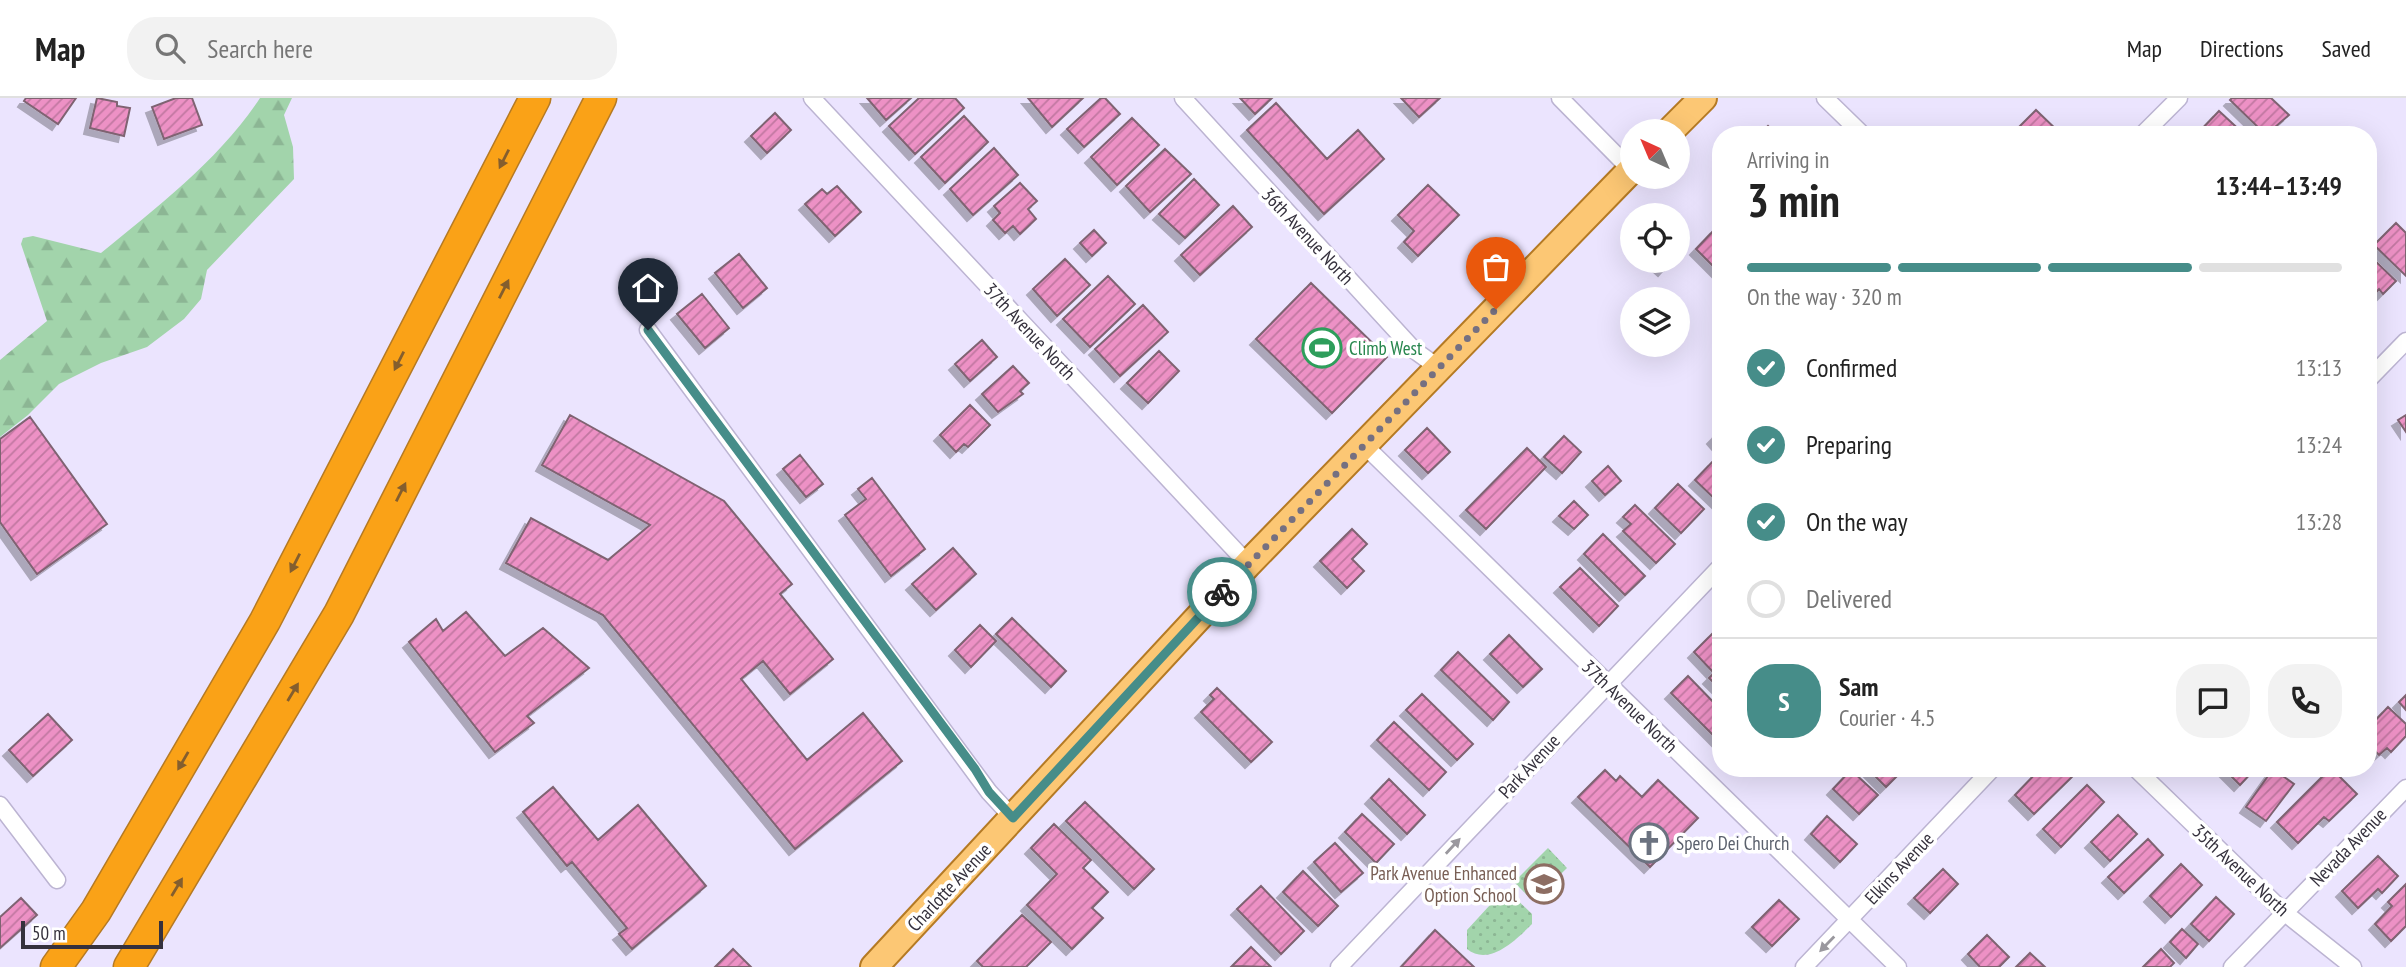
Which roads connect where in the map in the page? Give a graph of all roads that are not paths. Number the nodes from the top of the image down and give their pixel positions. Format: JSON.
{"nodes":[{"id":1,"x":535,"y":98,"type":"edge"},
{"id":2,"x":601,"y":98,"type":"edge"},
{"id":3,"x":812,"y":98,"type":"edge"},
{"id":4,"x":1183,"y":98,"type":"edge"},
{"id":5,"x":1560,"y":98,"type":"edge"},
{"id":6,"x":1703,"y":98,"type":"edge"},
{"id":7,"x":1825,"y":98,"type":"edge"},
{"id":8,"x":2179,"y":98,"type":"edge"},
{"id":9,"x":1682,"y":119,"type":"edge"},
{"id":10,"x":1854,"y":126,"type":"edge"},
{"id":11,"x":2151,"y":126,"type":"edge"},
{"id":12,"x":1620,"y":157,"type":"edge"},
{"id":13,"x":1620,"y":181,"type":"edge"},
{"id":14,"x":648,"y":330,"type":"dead end"},
{"id":15,"x":2406,"y":341,"type":"edge"},
{"id":16,"x":1439,"y":368,"type":"junction"},
{"id":17,"x":2377,"y":371,"type":"edge"},
{"id":18,"x":1363,"y":444,"type":"junction"},
{"id":19,"x":1248,"y":564,"type":"junction"},
{"id":20,"x":1712,"y":575,"type":"edge"},
{"id":21,"x":1607,"y":684,"type":"junction"},
{"id":22,"x":1985,"y":777,"type":"edge"},
{"id":23,"x":2144,"y":777,"type":"edge"},
{"id":24,"x":2406,"y":788,"type":"edge"},
{"id":25,"x":0,"y":805,"type":"edge"},
{"id":26,"x":1013,"y":818,"type":"junction"},
{"id":27,"x":57,"y":880,"type":"dead end"},
{"id":28,"x":2285,"y":913,"type":"junction"},
{"id":29,"x":1850,"y":920,"type":"junction"},
{"id":30,"x":880,"y":965,"type":"edge"},
{"id":31,"x":56,"y":967,"type":"edge"},
{"id":32,"x":130,"y":967,"type":"edge"},
{"id":33,"x":1339,"y":967,"type":"edge"},
{"id":34,"x":1804,"y":967,"type":"edge"},
{"id":35,"x":1898,"y":967,"type":"edge"},
{"id":36,"x":2232,"y":967,"type":"edge"},
{"id":37,"x":2353,"y":967,"type":"edge"}],
"edges":[{"from":1,"to":31,"type":"highway","one_way":true},
{"from":32,"to":2,"type":"highway","one_way":true},
{"from":3,"to":19,"type":"street","name":"37th Avenue North"},
{"from":4,"to":16,"type":"street","name":"36th Avenue North"},
{"from":5,"to":12,"type":"street"},
{"from":6,"to":9,"type":"main road"},
{"from":7,"to":10,"type":"street"},
{"from":8,"to":11,"type":"street"},
{"from":13,"to":16,"type":"main road","name":"Charlotte Avenue"},
{"from":14,"to":26,"type":"street"},
{"from":15,"to":17,"type":"street"},
{"from":16,"to":18,"type":"main road","name":"Charlotte Avenue"},
{"from":18,"to":19,"type":"main road","name":"Charlotte Avenue"},
{"from":18,"to":21,"type":"street","name":"37th Avenue North"},
{"from":19,"to":26,"type":"main road","name":"Charlotte Avenue"},
{"from":20,"to":21,"type":"street","name":"Park Avenue"},
{"from":21,"to":29,"type":"street","name":"37th Avenue North"},
{"from":33,"to":21,"type":"street","name":"Park Avenue","one_way":true},
{"from":22,"to":29,"type":"street","name":"Elkins Avenue"},
{"from":23,"to":28,"type":"street","name":"35th Avenue North"},
{"from":24,"to":28,"type":"street","name":"Nevada Avenue"},
{"from":25,"to":27,"type":"street"},
{"from":26,"to":30,"type":"main road","name":"Charlotte Avenue"},
{"from":28,"to":36,"type":"street","name":"Nevada Avenue"},
{"from":28,"to":37,"type":"street","name":"35th Avenue North"},
{"from":29,"to":34,"type":"street","name":"Elkins Avenue","one_way":true},
{"from":29,"to":35,"type":"street","name":"37th Avenue North"}]}
